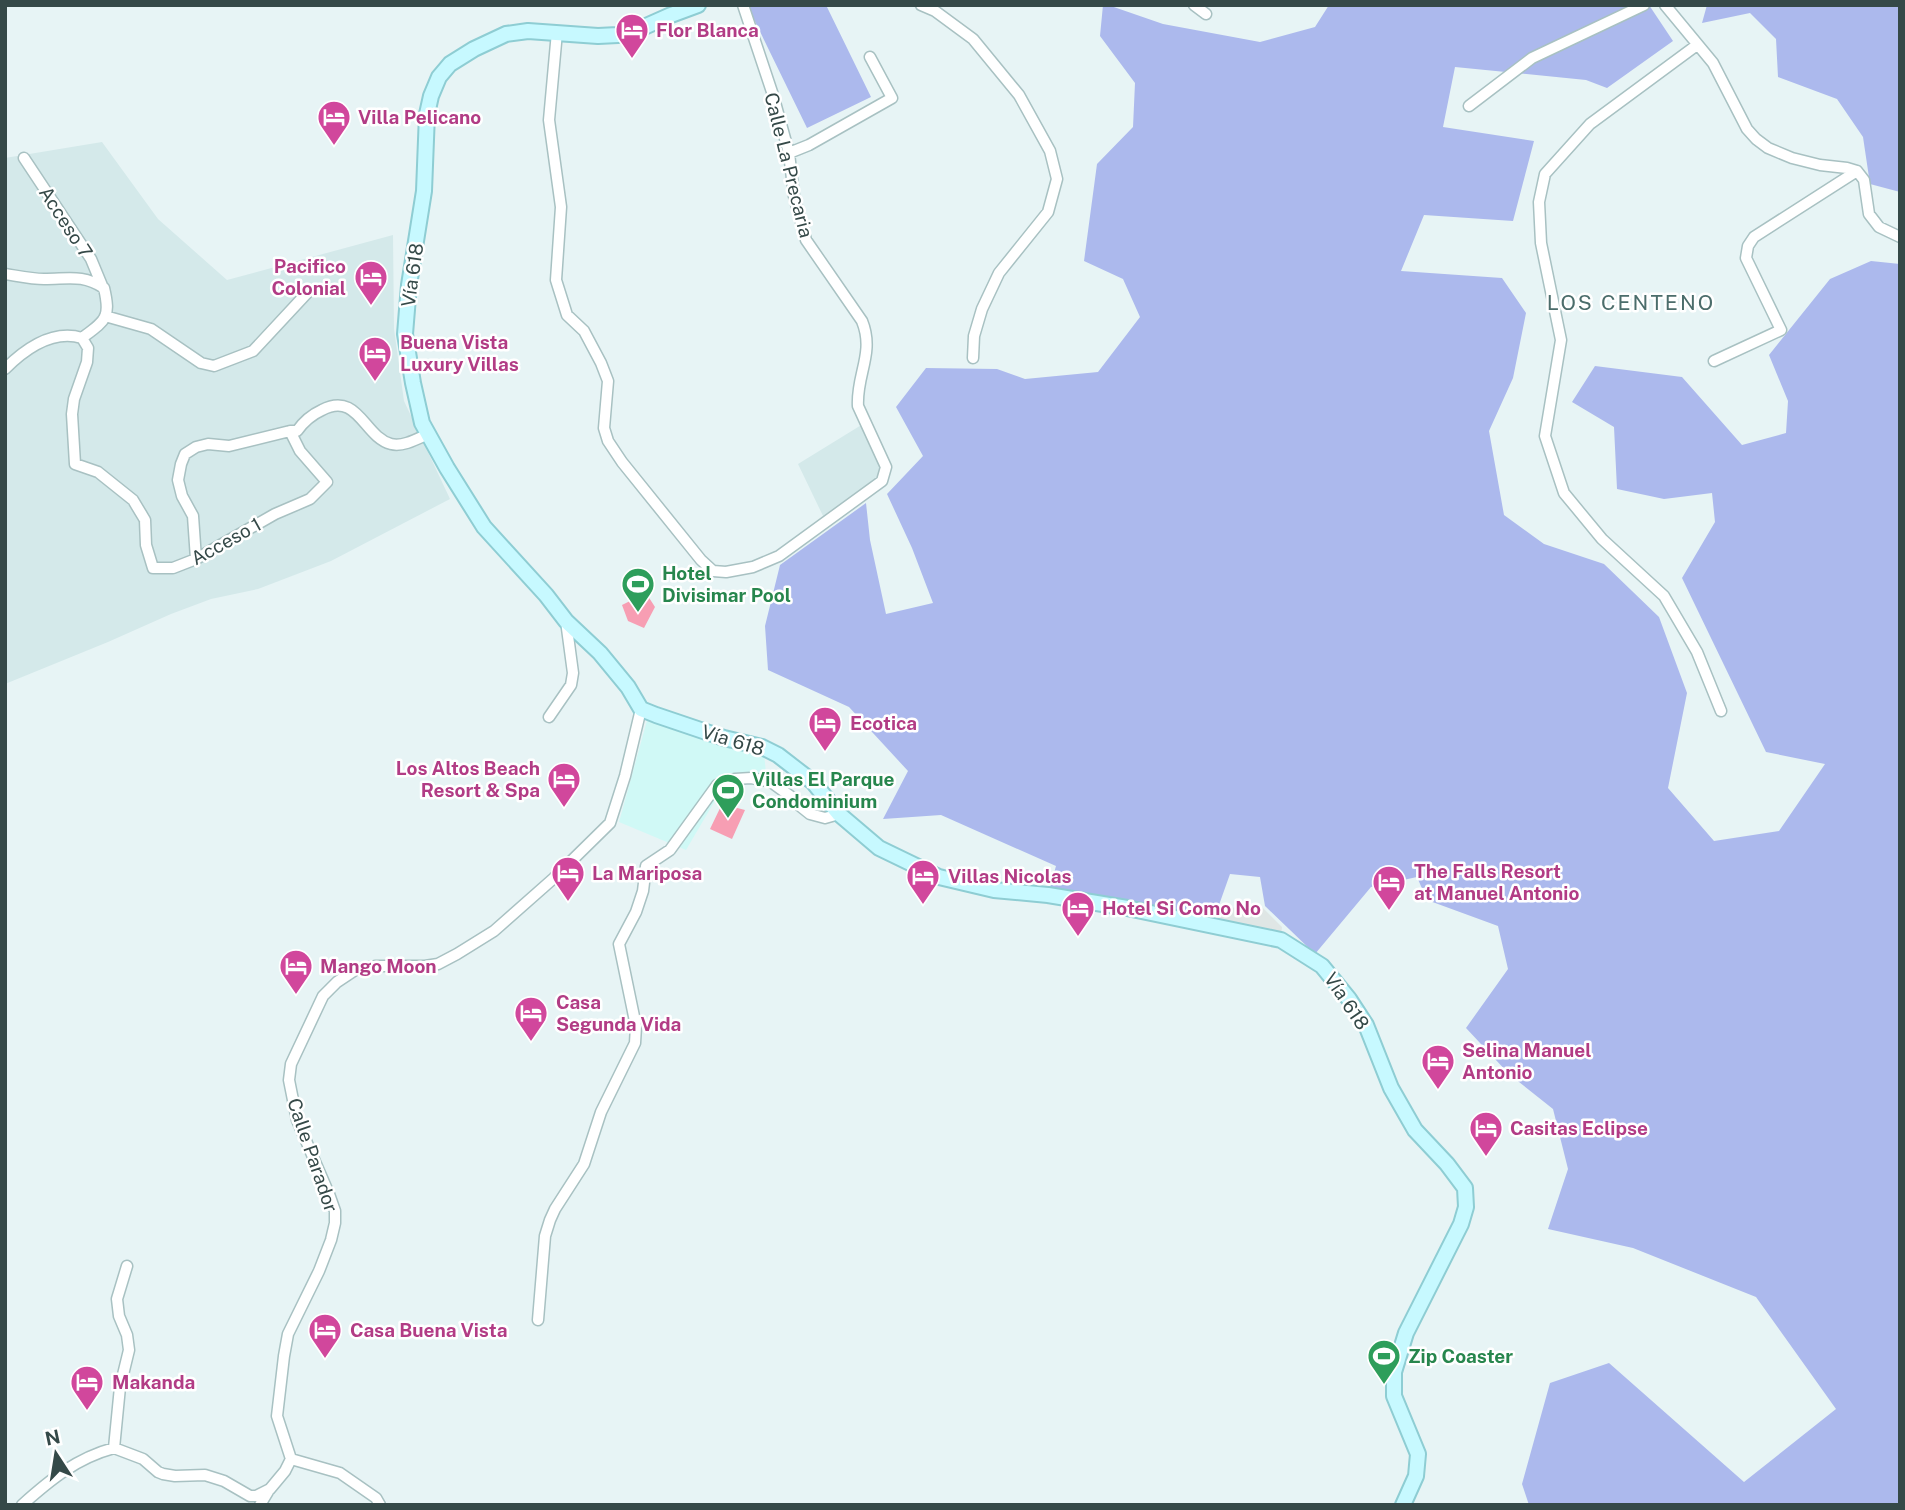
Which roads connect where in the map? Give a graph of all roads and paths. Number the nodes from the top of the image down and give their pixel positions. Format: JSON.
{"nodes":[{"id":1,"x":698,"y":5,"type":"edge"},
{"id":2,"x":743,"y":5,"type":"edge"},
{"id":3,"x":921,"y":5,"type":"edge"},
{"id":4,"x":1194,"y":5,"type":"edge"},
{"id":5,"x":1644,"y":5,"type":"edge"},
{"id":6,"x":1665,"y":5,"type":"edge"},
{"id":7,"x":1206,"y":14,"type":"dead end"},
{"id":8,"x":557,"y":32,"type":"junction"},
{"id":9,"x":1696,"y":45,"type":"junction"},
{"id":10,"x":870,"y":57,"type":"dead end"},
{"id":11,"x":1468,"y":106,"type":"dead end"},
{"id":12,"x":789,"y":153,"type":"junction"},
{"id":13,"x":24,"y":158,"type":"dead end"},
{"id":14,"x":1857,"y":171,"type":"junction"},
{"id":15,"x":1900,"y":237,"type":"edge"},
{"id":16,"x":5,"y":274,"type":"edge"},
{"id":17,"x":104,"y":288,"type":"junction"},
{"id":18,"x":307,"y":293,"type":"dead end"},
{"id":19,"x":105,"y":316,"type":"junction"},
{"id":20,"x":82,"y":338,"type":"junction"},
{"id":21,"x":973,"y":358,"type":"dead end"},
{"id":22,"x":1714,"y":361,"type":"dead end"},
{"id":23,"x":5,"y":369,"type":"edge"},
{"id":24,"x":290,"y":431,"type":"junction"},
{"id":25,"x":428,"y":435,"type":"junction"},
{"id":26,"x":196,"y":559,"type":"junction"},
{"id":27,"x":566,"y":621,"type":"junction"},
{"id":28,"x":641,"y":709,"type":"junction"},
{"id":29,"x":1721,"y":711,"type":"dead end"},
{"id":30,"x":549,"y":716,"type":"dead end"},
{"id":31,"x":839,"y":814,"type":"junction"},
{"id":32,"x":127,"y":1266,"type":"dead end"},
{"id":33,"x":538,"y":1320,"type":"dead end"},
{"id":34,"x":114,"y":1448,"type":"junction"},
{"id":35,"x":291,"y":1460,"type":"junction"},
{"id":36,"x":270,"y":1489,"type":"junction"},
{"id":37,"x":22,"y":1505,"type":"edge"},
{"id":38,"x":260,"y":1505,"type":"edge"},
{"id":39,"x":380,"y":1505,"type":"edge"},
{"id":40,"x":1403,"y":1505,"type":"edge"}],
"edges":[{"from":1,"to":8,"type":"street","name":"Vía 618"},
{"from":2,"to":12,"type":"street","name":"Calle La Precaria"},
{"from":3,"to":21,"type":"street"},
{"from":4,"to":7,"type":"street"},
{"from":5,"to":11,"type":"street"},
{"from":6,"to":9,"type":"street"},
{"from":8,"to":12,"type":"street","name":"Calle La Precaria"},
{"from":8,"to":25,"type":"street","name":"Vía 618"},
{"from":9,"to":14,"type":"street"},
{"from":9,"to":29,"type":"street"},
{"from":10,"to":12,"type":"street"},
{"from":13,"to":17,"type":"street","name":"Acceso 7"},
{"from":14,"to":15,"type":"street"},
{"from":14,"to":22,"type":"street"},
{"from":16,"to":17,"type":"street"},
{"from":17,"to":19,"type":"street"},
{"from":18,"to":19,"type":"street"},
{"from":19,"to":20,"type":"street"},
{"from":20,"to":23,"type":"street"},
{"from":20,"to":26,"type":"street","name":"Acceso 1"},
{"from":24,"to":25,"type":"street"},
{"from":24,"to":26,"type":"street","name":"Acceso 1"},
{"from":24,"to":26,"type":"street"},
{"from":25,"to":27,"type":"street","name":"Vía 618"},
{"from":27,"to":28,"type":"street","name":"Vía 618"},
{"from":27,"to":30,"type":"street"},
{"from":28,"to":31,"type":"street","name":"Vía 618"},
{"from":28,"to":35,"type":"street","name":"Calle Parador"},
{"from":31,"to":33,"type":"street"},
{"from":31,"to":40,"type":"street","name":"Vía 618"},
{"from":32,"to":34,"type":"street"},
{"from":34,"to":36,"type":"street"},
{"from":34,"to":37,"type":"street"},
{"from":35,"to":36,"type":"street"},
{"from":35,"to":39,"type":"street"},
{"from":36,"to":38,"type":"street"}]}
